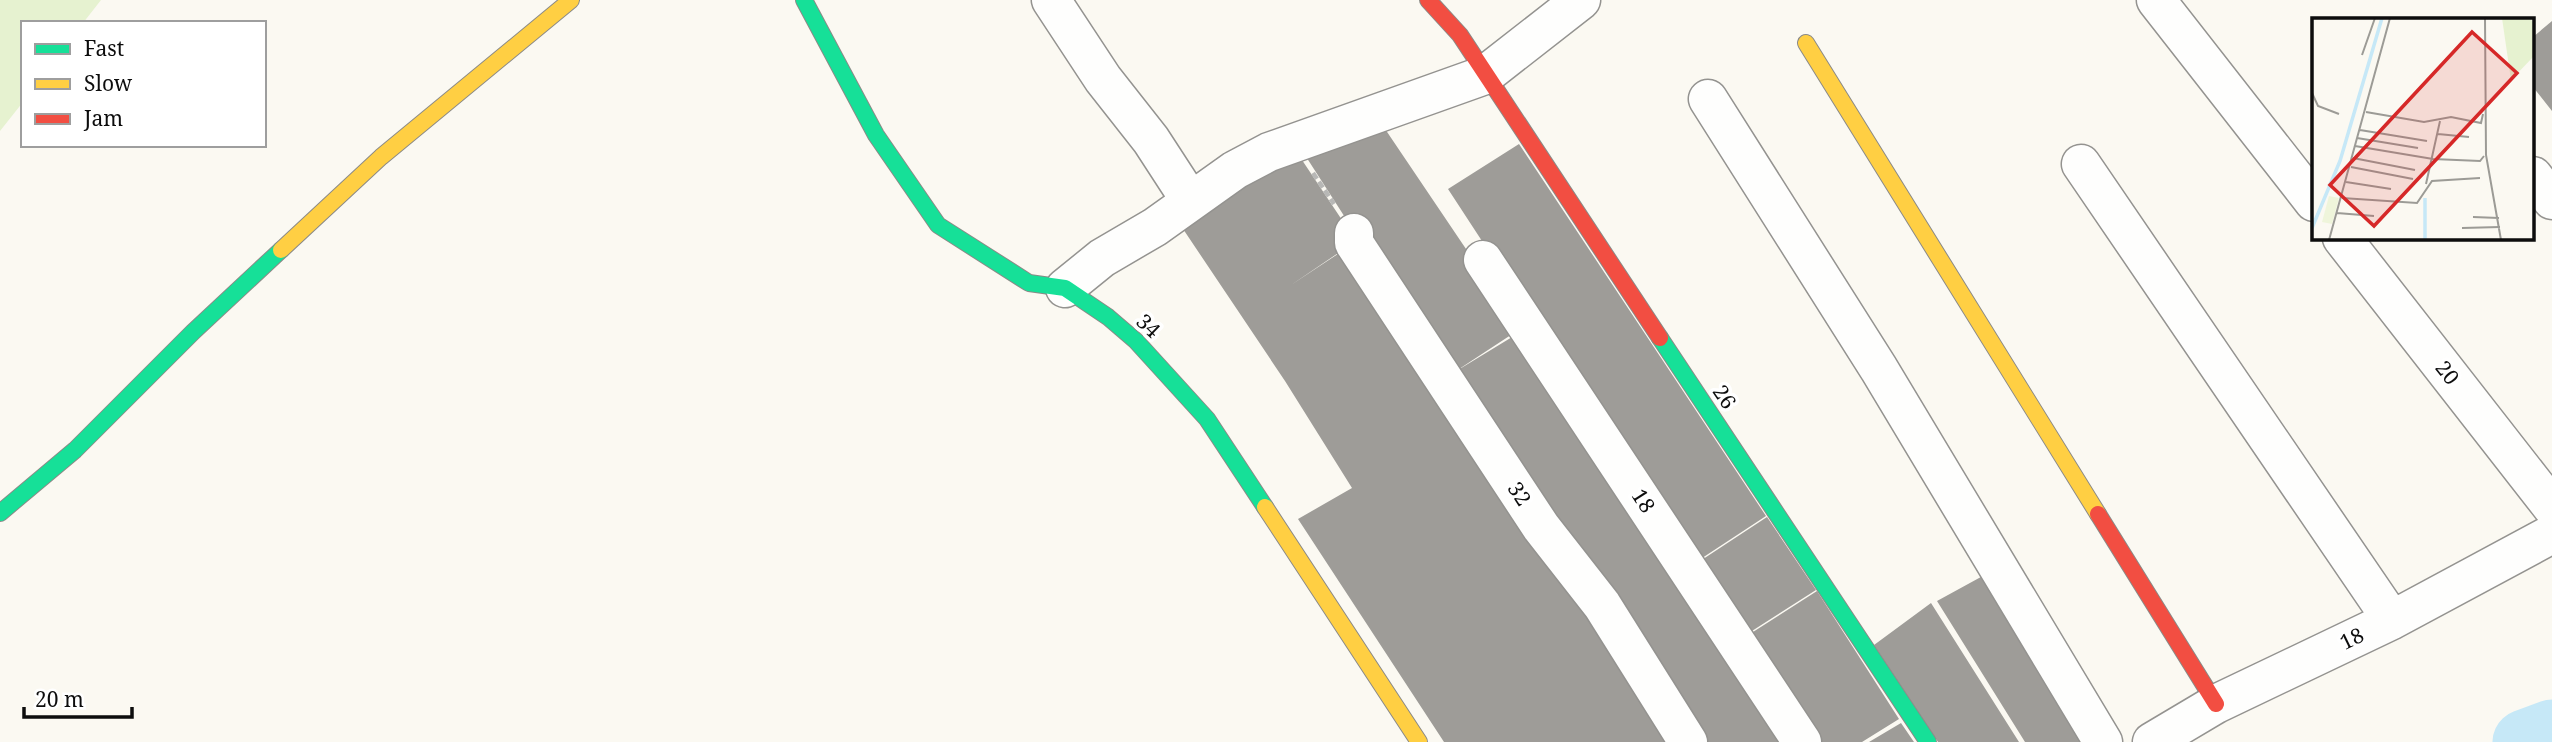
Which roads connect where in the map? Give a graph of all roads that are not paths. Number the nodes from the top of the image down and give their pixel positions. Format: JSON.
{"nodes":[{"id":1,"x":571,"y":0,"type":"edge"},
{"id":2,"x":804,"y":0,"type":"edge"},
{"id":3,"x":1051,"y":0,"type":"edge"},
{"id":4,"x":1428,"y":0,"type":"edge"},
{"id":5,"x":1581,"y":0,"type":"edge"},
{"id":6,"x":2156,"y":0,"type":"edge"},
{"id":7,"x":1806,"y":43,"type":"dead end"},
{"id":8,"x":1485,"y":75,"type":"junction"},
{"id":9,"x":1708,"y":99,"type":"dead end"},
{"id":10,"x":2081,"y":164,"type":"dead end"},
{"id":11,"x":2534,"y":177,"type":"edge"},
{"id":12,"x":2312,"y":199,"type":"edge"},
{"id":13,"x":1191,"y":200,"type":"junction"},
{"id":14,"x":2552,"y":200,"type":"edge"},
{"id":15,"x":1354,"y":238,"type":"road end"},
{"id":16,"x":2344,"y":240,"type":"edge"},
{"id":17,"x":1483,"y":260,"type":"dead end"},
{"id":18,"x":1047,"y":286,"type":"junction"},
{"id":19,"x":2552,"y":507,"type":"edge"},
{"id":20,"x":0,"y":513,"type":"edge"},
{"id":21,"x":2552,"y":534,"type":"edge"},
{"id":22,"x":2392,"y":620,"type":"junction"},
{"id":23,"x":2216,"y":704,"type":"junction"},
{"id":24,"x":1419,"y":742,"type":"edge"},
{"id":25,"x":1688,"y":742,"type":"edge"},
{"id":26,"x":1802,"y":742,"type":"edge"},
{"id":27,"x":1928,"y":742,"type":"edge"},
{"id":28,"x":2103,"y":742,"type":"edge"},
{"id":29,"x":2152,"y":742,"type":"edge"}],
"edges":[{"from":1,"to":20,"type":"street"},
{"from":2,"to":18,"type":"street","name":"34"},
{"from":3,"to":13,"type":"street"},
{"from":4,"to":8,"type":"street","name":"26"},
{"from":5,"to":8,"type":"street"},
{"from":6,"to":12,"type":"street"},
{"from":7,"to":23,"type":"street"},
{"from":8,"to":13,"type":"street"},
{"from":8,"to":27,"type":"street","name":"26"},
{"from":9,"to":28,"type":"street"},
{"from":10,"to":22,"type":"street"},
{"from":11,"to":14,"type":"street"},
{"from":13,"to":18,"type":"street"},
{"from":15,"to":25,"type":"street","name":"32"},
{"from":16,"to":19,"type":"street","name":"20"},
{"from":17,"to":26,"type":"street","name":"18"},
{"from":18,"to":24,"type":"street","name":"34"},
{"from":21,"to":22,"type":"street","name":"18"},
{"from":22,"to":23,"type":"street","name":"18"},
{"from":23,"to":29,"type":"street","name":"18"}]}
